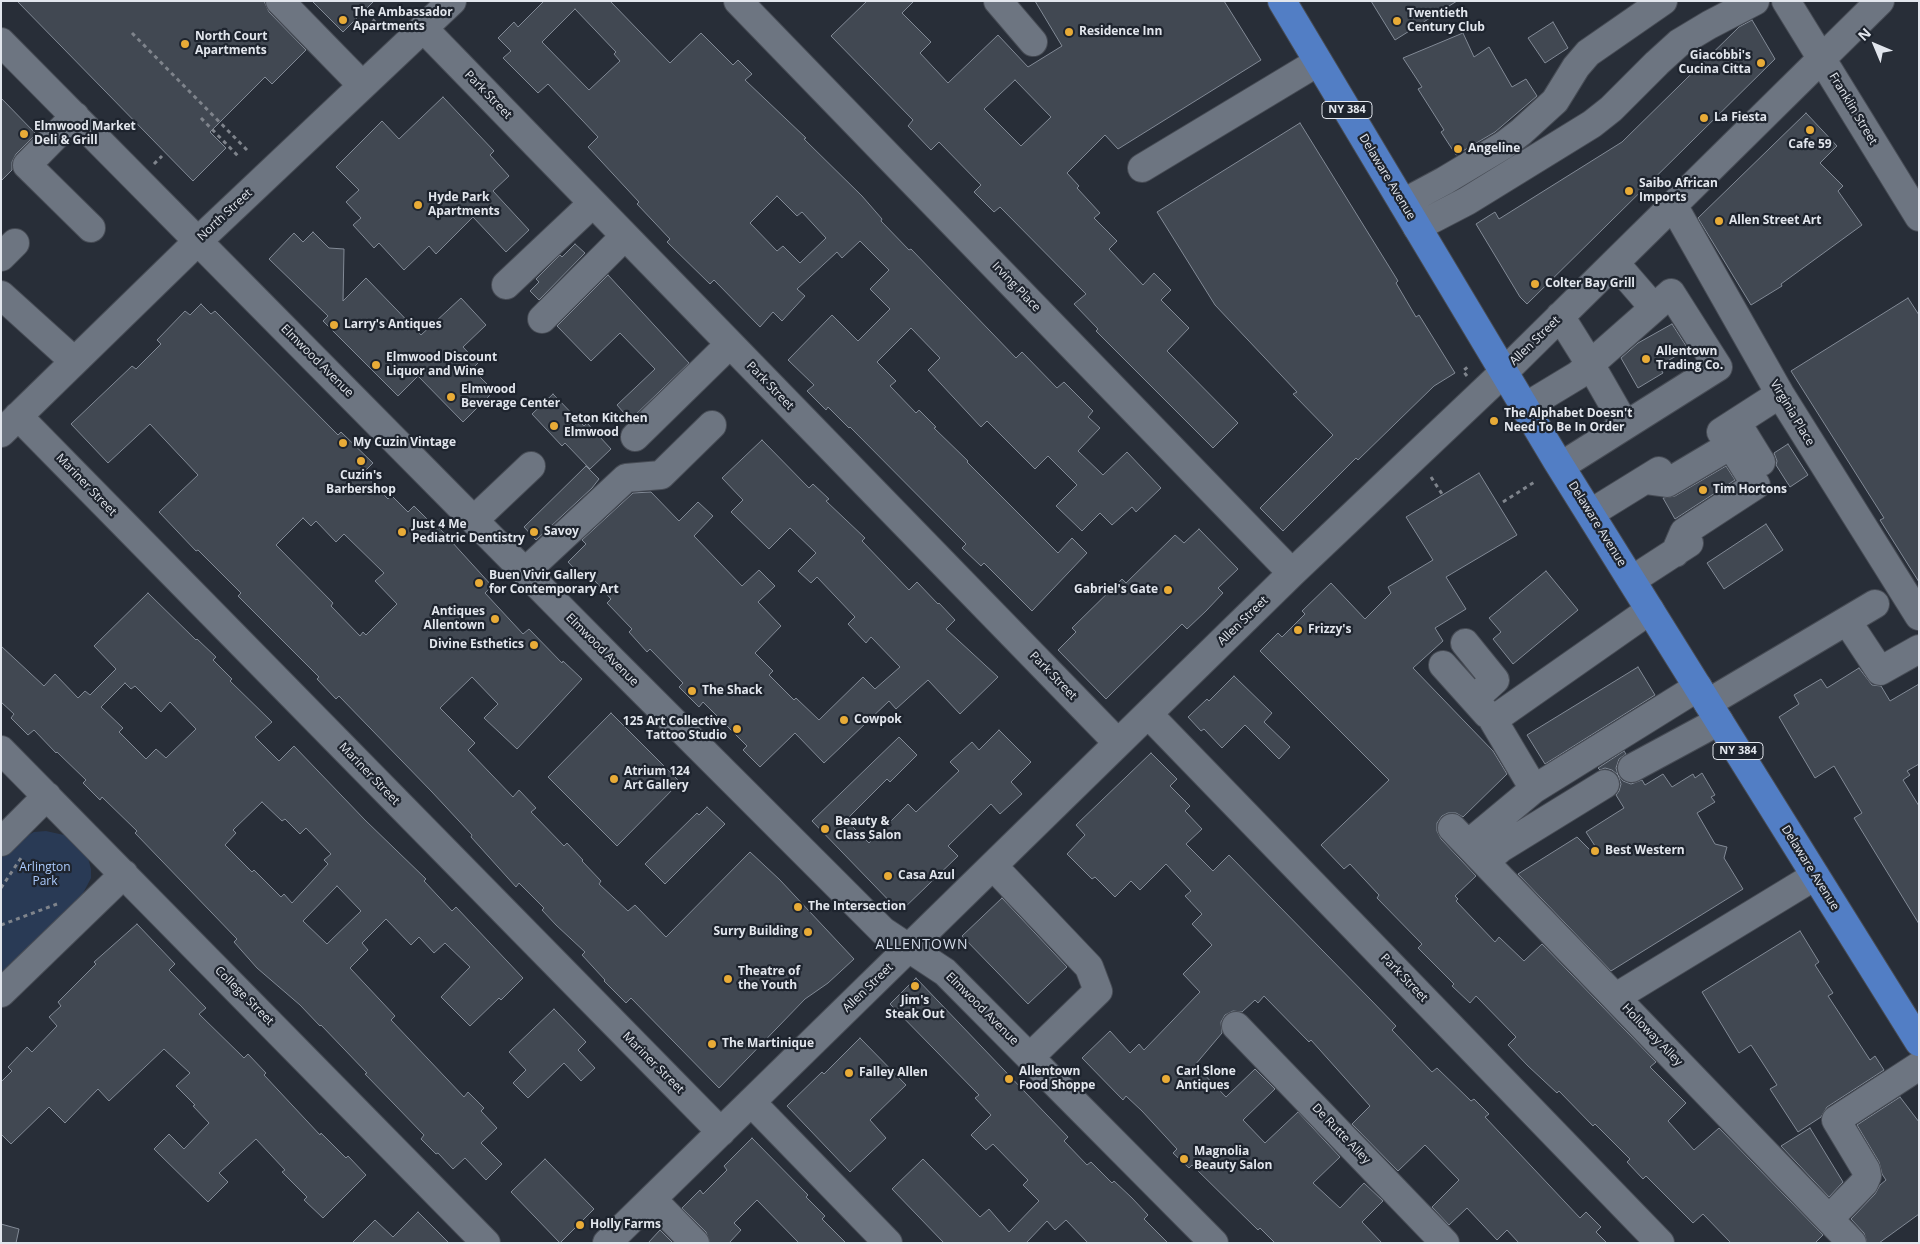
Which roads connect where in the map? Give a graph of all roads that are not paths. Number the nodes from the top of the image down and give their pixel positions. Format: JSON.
{"nodes":[{"id":1,"x":280,"y":1,"type":"edge"},
{"id":2,"x":738,"y":1,"type":"edge"},
{"id":3,"x":998,"y":1,"type":"edge"},
{"id":4,"x":1282,"y":1,"type":"edge"},
{"id":5,"x":1663,"y":1,"type":"edge"},
{"id":6,"x":1755,"y":1,"type":"edge"},
{"id":7,"x":1786,"y":1,"type":"edge"},
{"id":8,"x":1880,"y":1,"type":"edge"},
{"id":9,"x":432,"y":12,"type":"edge"},
{"id":10,"x":1,"y":42,"type":"edge"},
{"id":11,"x":1033,"y":42,"type":"dead end"},
{"id":12,"x":1823,"y":58,"type":"junction"},
{"id":13,"x":1318,"y":62,"type":"junction"},
{"id":14,"x":362,"y":85,"type":"junction"},
{"id":15,"x":75,"y":116,"type":"junction"},
{"id":16,"x":1142,"y":168,"type":"dead end"},
{"id":17,"x":593,"y":203,"type":"junction"},
{"id":18,"x":1403,"y":203,"type":"junction"},
{"id":19,"x":1673,"y":205,"type":"junction"},
{"id":20,"x":1919,"y":217,"type":"edge"},
{"id":21,"x":1417,"y":227,"type":"junction"},
{"id":22,"x":92,"y":228,"type":"dead end"},
{"id":23,"x":625,"y":236,"type":"junction"},
{"id":24,"x":198,"y":240,"type":"junction"},
{"id":25,"x":1614,"y":263,"type":"junction"},
{"id":26,"x":506,"y":285,"type":"dead end"},
{"id":27,"x":1,"y":295,"type":"edge"},
{"id":28,"x":1654,"y":308,"type":"junction"},
{"id":29,"x":1560,"y":316,"type":"junction"},
{"id":30,"x":542,"y":319,"type":"dead end"},
{"id":31,"x":730,"y":344,"type":"junction"},
{"id":32,"x":74,"y":361,"type":"junction"},
{"id":33,"x":1590,"y":364,"type":"junction"},
{"id":34,"x":1504,"y":372,"type":"junction"},
{"id":35,"x":1780,"y":394,"type":"junction"},
{"id":36,"x":1524,"y":407,"type":"junction"},
{"id":37,"x":1737,"y":422,"type":"junction"},
{"id":38,"x":10,"y":425,"type":"edge"},
{"id":39,"x":712,"y":425,"type":"dead end"},
{"id":40,"x":1625,"y":425,"type":"junction"},
{"id":41,"x":635,"y":437,"type":"dead end"},
{"id":42,"x":531,"y":466,"type":"dead end"},
{"id":43,"x":1561,"y":466,"type":"junction"},
{"id":44,"x":1644,"y":480,"type":"junction"},
{"id":45,"x":1590,"y":513,"type":"junction"},
{"id":46,"x":474,"y":520,"type":"junction"},
{"id":47,"x":1675,"y":553,"type":"junction"},
{"id":48,"x":525,"y":572,"type":"junction"},
{"id":49,"x":1292,"y":573,"type":"junction"},
{"id":50,"x":1632,"y":580,"type":"junction"},
{"id":51,"x":1875,"y":604,"type":"dead end"},
{"id":52,"x":1650,"y":610,"type":"junction"},
{"id":53,"x":1919,"y":616,"type":"edge"},
{"id":54,"x":1847,"y":621,"type":"junction"},
{"id":55,"x":1466,"y":644,"type":"dead end"},
{"id":56,"x":1919,"y":649,"type":"edge"},
{"id":57,"x":1443,"y":665,"type":"dead end"},
{"id":58,"x":1474,"y":700,"type":"junction"},
{"id":59,"x":1708,"y":704,"type":"junction"},
{"id":60,"x":1148,"y":714,"type":"junction"},
{"id":61,"x":1493,"y":720,"type":"junction"},
{"id":62,"x":1118,"y":743,"type":"junction"},
{"id":63,"x":1,"y":750,"type":"edge"},
{"id":64,"x":1632,"y":768,"type":"dead end"},
{"id":65,"x":1605,"y":784,"type":"dead end"},
{"id":66,"x":1534,"y":789,"type":"junction"},
{"id":67,"x":47,"y":796,"type":"junction"},
{"id":68,"x":1,"y":842,"type":"edge"},
{"id":69,"x":1468,"y":845,"type":"junction"},
{"id":70,"x":992,"y":866,"type":"junction"},
{"id":71,"x":124,"y":874,"type":"junction"},
{"id":72,"x":1815,"y":876,"type":"junction"},
{"id":73,"x":910,"y":947,"type":"junction"},
{"id":74,"x":1,"y":993,"type":"edge"},
{"id":75,"x":1616,"y":997,"type":"junction"},
{"id":76,"x":1236,"y":1026,"type":"dead end"},
{"id":77,"x":1919,"y":1042,"type":"edge"},
{"id":78,"x":1030,"y":1057,"type":"junction"},
{"id":79,"x":1919,"y":1066,"type":"edge"},
{"id":80,"x":751,"y":1102,"type":"junction"},
{"id":81,"x":721,"y":1132,"type":"junction"},
{"id":82,"x":652,"y":1199,"type":"junction"},
{"id":83,"x":1829,"y":1219,"type":"junction"},
{"id":84,"x":486,"y":1243,"type":"edge"},
{"id":85,"x":607,"y":1243,"type":"edge"},
{"id":86,"x":695,"y":1243,"type":"edge"},
{"id":87,"x":888,"y":1243,"type":"edge"},
{"id":88,"x":1214,"y":1243,"type":"edge"},
{"id":89,"x":1445,"y":1243,"type":"edge"},
{"id":90,"x":1660,"y":1243,"type":"edge"},
{"id":91,"x":1852,"y":1243,"type":"edge"}],
"edges":[{"from":1,"to":14,"type":"street"},
{"from":2,"to":49,"type":"street","name":"Irving Place"},
{"from":3,"to":11,"type":"street"},
{"from":4,"to":13,"type":"main road","name":"Delaware Avenue","number":"NY 384"},
{"from":5,"to":18,"type":"street"},
{"from":6,"to":21,"type":"street"},
{"from":7,"to":12,"type":"street","name":"Franklin Street"},
{"from":8,"to":12,"type":"street","name":"Allen Street"},
{"from":9,"to":14,"type":"street","name":"North Street"},
{"from":9,"to":17,"type":"street","name":"Park Street"},
{"from":10,"to":15,"type":"street","name":"Elmwood Avenue"},
{"from":12,"to":19,"type":"street","name":"Allen Street"},
{"from":12,"to":20,"type":"street","name":"Franklin Street"},
{"from":13,"to":16,"type":"street"},
{"from":13,"to":18,"type":"main road","name":"Delaware Avenue","number":"NY 384"},
{"from":14,"to":24,"type":"street","name":"North Street"},
{"from":15,"to":22,"type":"street"},
{"from":15,"to":24,"type":"street","name":"Elmwood Avenue"},
{"from":17,"to":23,"type":"street","name":"Park Street"},
{"from":17,"to":26,"type":"street"},
{"from":18,"to":21,"type":"main road","name":"Delaware Avenue","number":"NY 384"},
{"from":19,"to":25,"type":"street","name":"Allen Street"},
{"from":19,"to":35,"type":"street","name":"Virginia Place"},
{"from":21,"to":34,"type":"main road","name":"Delaware Avenue","number":"NY 384"},
{"from":23,"to":30,"type":"street"},
{"from":23,"to":31,"type":"street","name":"Park Street"},
{"from":24,"to":32,"type":"street","name":"North Street"},
{"from":24,"to":46,"type":"street","name":"Elmwood Avenue"},
{"from":25,"to":28,"type":"street"},
{"from":25,"to":29,"type":"street","name":"Allen Street"},
{"from":27,"to":32,"type":"street"},
{"from":28,"to":33,"type":"street"},
{"from":28,"to":40,"type":"street"},
{"from":29,"to":33,"type":"street"},
{"from":29,"to":34,"type":"street","name":"Allen Street"},
{"from":31,"to":41,"type":"street"},
{"from":31,"to":62,"type":"street","name":"Park Street"},
{"from":32,"to":38,"type":"street","name":"North Street"},
{"from":33,"to":36,"type":"street"},
{"from":33,"to":40,"type":"street"},
{"from":34,"to":36,"type":"main road","name":"Delaware Avenue","number":"NY 384"},
{"from":34,"to":49,"type":"street","name":"Allen Street"},
{"from":35,"to":37,"type":"street"},
{"from":35,"to":53,"type":"street","name":"Virginia Place"},
{"from":36,"to":43,"type":"main road","name":"Delaware Avenue","number":"NY 384"},
{"from":37,"to":44,"type":"street"},
{"from":37,"to":47,"type":"street"},
{"from":38,"to":81,"type":"street","name":"Mariner Street"},
{"from":39,"to":48,"type":"street"},
{"from":40,"to":43,"type":"street"},
{"from":42,"to":46,"type":"street"},
{"from":43,"to":45,"type":"main road","name":"Delaware Avenue","number":"NY 384"},
{"from":44,"to":45,"type":"street"},
{"from":44,"to":47,"type":"street"},
{"from":45,"to":50,"type":"main road","name":"Delaware Avenue","number":"NY 384"},
{"from":46,"to":48,"type":"street","name":"Elmwood Avenue"},
{"from":47,"to":50,"type":"street"},
{"from":48,"to":73,"type":"street","name":"Elmwood Avenue"},
{"from":49,"to":60,"type":"street","name":"Allen Street"},
{"from":50,"to":52,"type":"main road","name":"Delaware Avenue","number":"NY 384"},
{"from":51,"to":54,"type":"street"},
{"from":52,"to":59,"type":"main road","name":"Delaware Avenue","number":"NY 384"},
{"from":52,"to":61,"type":"street"},
{"from":54,"to":56,"type":"street"},
{"from":54,"to":59,"type":"street"},
{"from":55,"to":58,"type":"street"},
{"from":57,"to":58,"type":"street"},
{"from":58,"to":61,"type":"street"},
{"from":59,"to":64,"type":"street"},
{"from":59,"to":66,"type":"street"},
{"from":59,"to":72,"type":"main road","name":"Delaware Avenue","number":"NY 384"},
{"from":60,"to":62,"type":"street","name":"Allen Street"},
{"from":60,"to":90,"type":"street","name":"Park Street"},
{"from":61,"to":66,"type":"street"},
{"from":62,"to":70,"type":"street","name":"Allen Street"},
{"from":63,"to":67,"type":"street","name":"College Street"},
{"from":65,"to":69,"type":"street"},
{"from":66,"to":69,"type":"street"},
{"from":67,"to":68,"type":"street"},
{"from":67,"to":71,"type":"street","name":"College Street"},
{"from":69,"to":75,"type":"street","name":"Holloway Alley"},
{"from":70,"to":73,"type":"street","name":"Allen Street"},
{"from":70,"to":78,"type":"street"},
{"from":71,"to":74,"type":"street"},
{"from":71,"to":84,"type":"street","name":"College Street"},
{"from":72,"to":75,"type":"street"},
{"from":72,"to":77,"type":"main road","name":"Delaware Avenue","number":"NY 384"},
{"from":73,"to":78,"type":"street","name":"Elmwood Avenue"},
{"from":73,"to":80,"type":"street","name":"Allen Street"},
{"from":75,"to":83,"type":"street","name":"Holloway Alley"},
{"from":76,"to":89,"type":"street","name":"De Rutte Alley"},
{"from":78,"to":88,"type":"street","name":"Elmwood Avenue"},
{"from":79,"to":83,"type":"street"},
{"from":80,"to":81,"type":"street","name":"Allen Street"},
{"from":80,"to":87,"type":"street"},
{"from":81,"to":82,"type":"street","name":"Allen Street"},
{"from":82,"to":85,"type":"street","name":"Allen Street"},
{"from":82,"to":86,"type":"street"},
{"from":83,"to":91,"type":"street","name":"Holloway Alley"}]}
